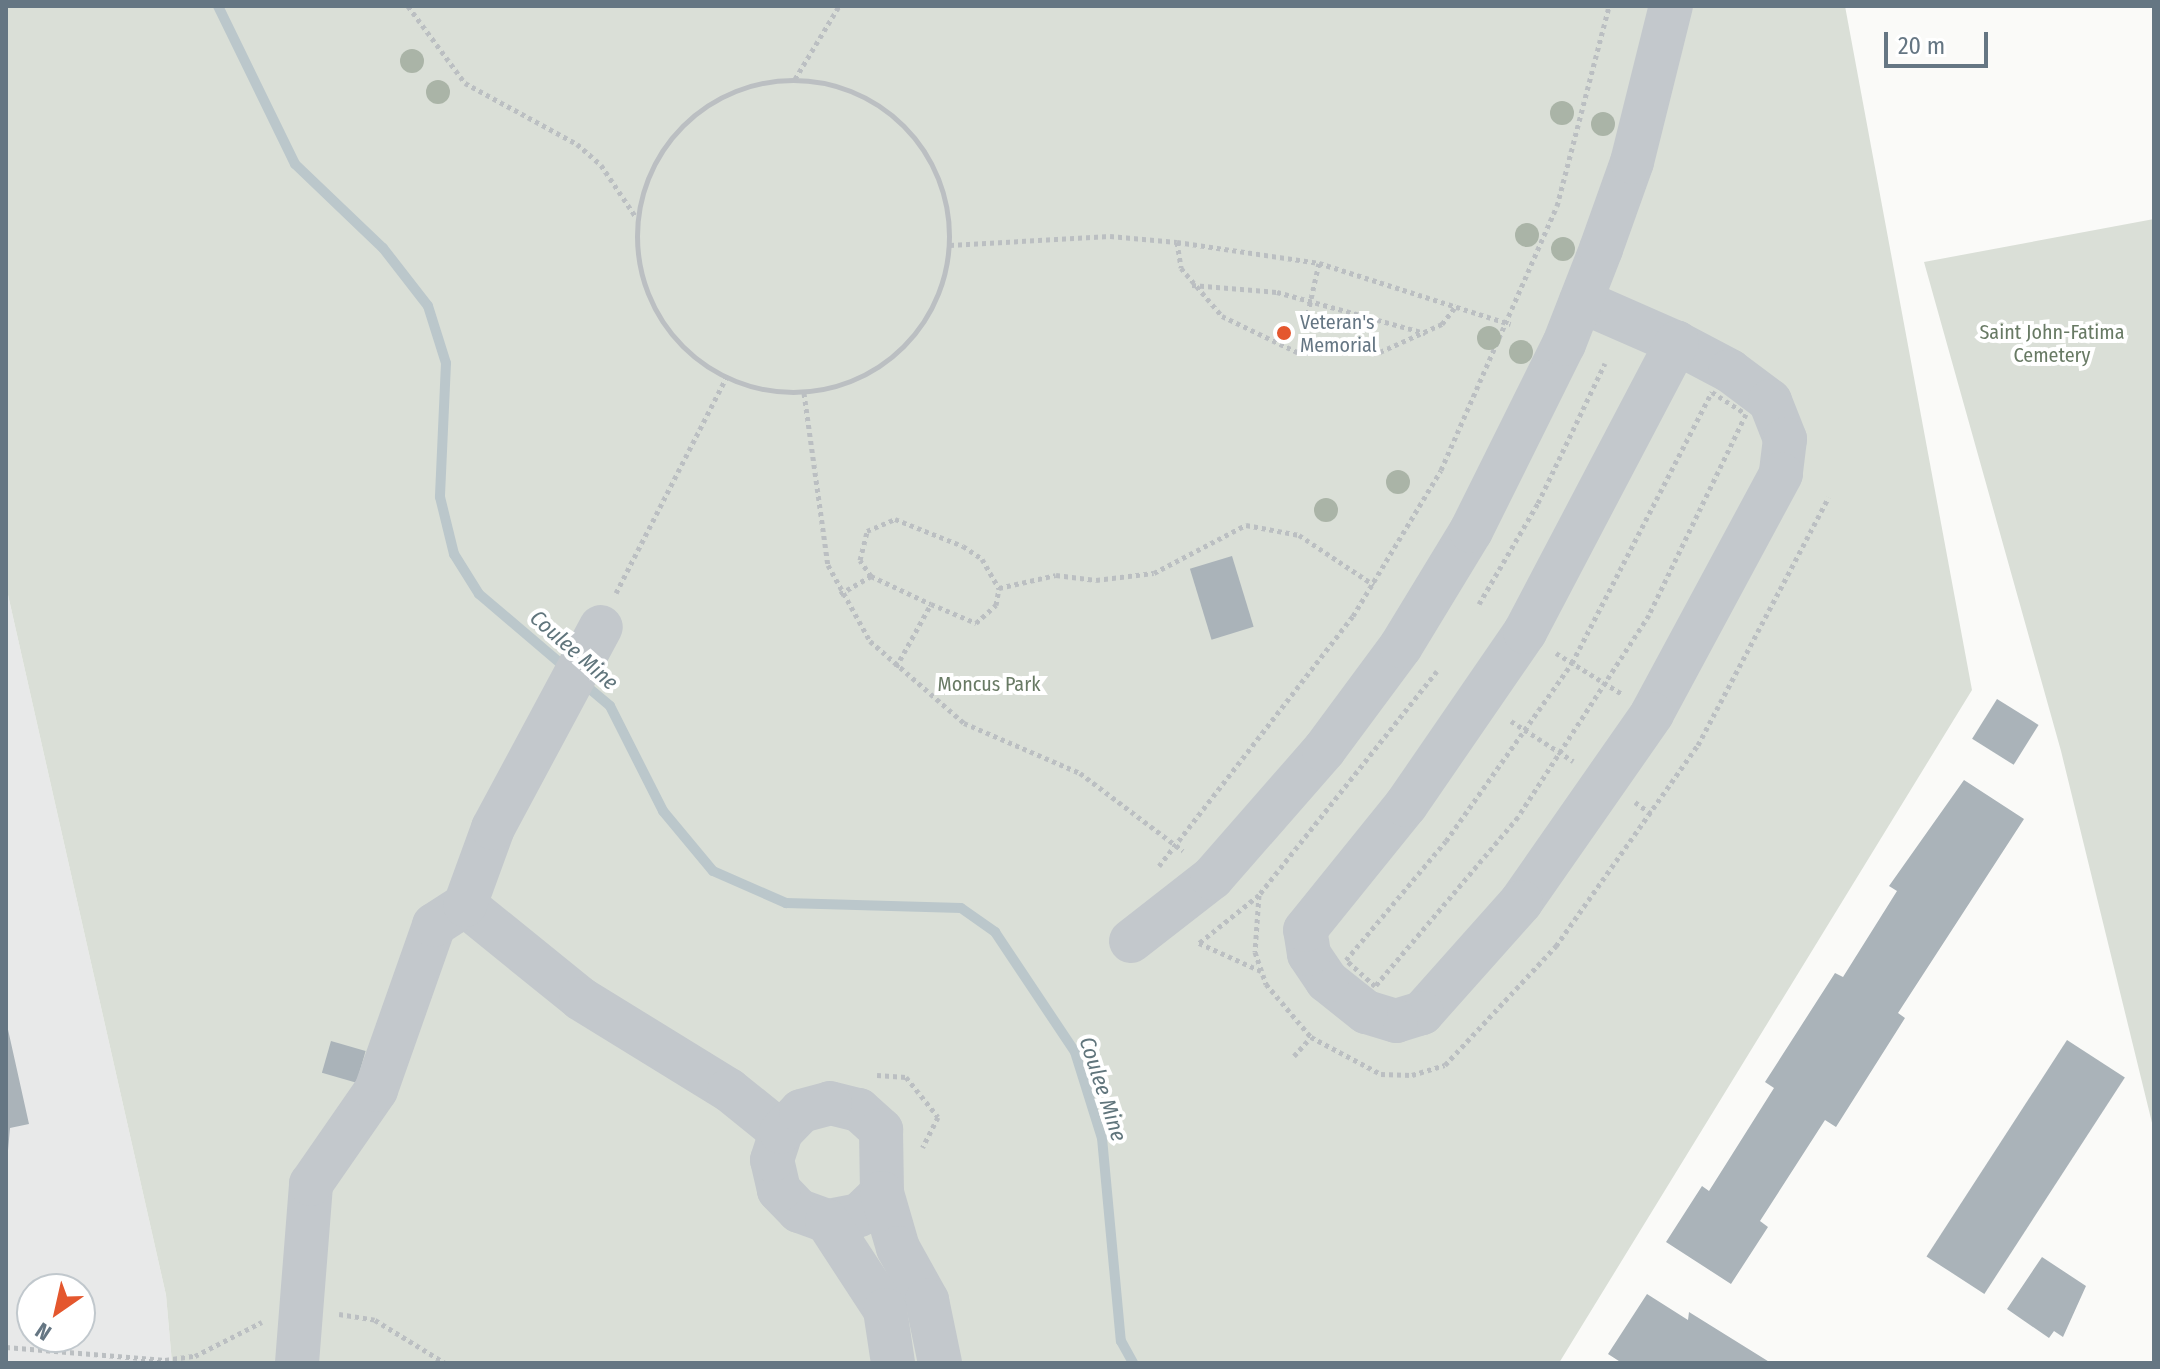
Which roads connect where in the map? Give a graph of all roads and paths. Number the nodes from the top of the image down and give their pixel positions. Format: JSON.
{"nodes":[{"id":1,"x":408,"y":6,"type":"edge"},
{"id":2,"x":839,"y":6,"type":"edge"},
{"id":3,"x":1609,"y":6,"type":"edge"},
{"id":4,"x":1671,"y":6,"type":"edge"},
{"id":5,"x":795,"y":79,"type":"junction"},
{"id":6,"x":636,"y":218,"type":"junction"},
{"id":7,"x":1177,"y":242,"type":"junction"},
{"id":8,"x":950,"y":245,"type":"junction"},
{"id":9,"x":1319,"y":263,"type":"junction"},
{"id":10,"x":1192,"y":285,"type":"junction"},
{"id":11,"x":1311,"y":299,"type":"junction"},
{"id":12,"x":1581,"y":301,"type":"junction"},
{"id":13,"x":1457,"y":305,"type":"junction"},
{"id":14,"x":1510,"y":324,"type":"junction"},
{"id":15,"x":1426,"y":334,"type":"junction"},
{"id":16,"x":1677,"y":343,"type":"junction"},
{"id":17,"x":1299,"y":353,"type":"junction"},
{"id":18,"x":1605,"y":363,"type":"dead end"},
{"id":19,"x":726,"y":378,"type":"junction"},
{"id":20,"x":804,"y":393,"type":"junction"},
{"id":21,"x":1829,"y":497,"type":"dead end"},
{"id":22,"x":871,"y":576,"type":"junction"},
{"id":23,"x":1374,"y":585,"type":"junction"},
{"id":24,"x":999,"y":588,"type":"junction"},
{"id":25,"x":840,"y":594,"type":"junction"},
{"id":26,"x":931,"y":604,"type":"junction"},
{"id":27,"x":1479,"y":604,"type":"dead end"},
{"id":28,"x":601,"y":627,"type":"joint"},
{"id":29,"x":1525,"y":632,"type":"junction"},
{"id":30,"x":1572,"y":663,"type":"junction"},
{"id":31,"x":896,"y":668,"type":"junction"},
{"id":32,"x":1437,"y":671,"type":"dead end"},
{"id":33,"x":1606,"y":685,"type":"junction"},
{"id":34,"x":1480,"y":700,"type":"junction"},
{"id":35,"x":1652,"y":714,"type":"junction"},
{"id":36,"x":1527,"y":731,"type":"junction"},
{"id":37,"x":1698,"y":745,"type":"junction"},
{"id":38,"x":1562,"y":753,"type":"junction"},
{"id":39,"x":1608,"y":784,"type":"junction"},
{"id":40,"x":1653,"y":815,"type":"junction"},
{"id":41,"x":1259,"y":895,"type":"junction"},
{"id":42,"x":465,"y":905,"type":"junction"},
{"id":43,"x":1131,"y":941,"type":"dead end"},
{"id":44,"x":1262,"y":972,"type":"junction"},
{"id":45,"x":1311,"y":1037,"type":"junction"},
{"id":46,"x":1294,"y":1056,"type":"dead end"},
{"id":47,"x":781,"y":1132,"type":"junction"},
{"id":48,"x":882,"y":1193,"type":"junction"},
{"id":49,"x":827,"y":1221,"type":"junction"},
{"id":50,"x":304,"y":1313,"type":"junction"},
{"id":51,"x":6,"y":1347,"type":"edge"},
{"id":52,"x":297,"y":1363,"type":"edge"},
{"id":53,"x":445,"y":1363,"type":"edge"},
{"id":54,"x":893,"y":1363,"type":"edge"},
{"id":55,"x":940,"y":1363,"type":"edge"}],
"edges":[{"from":1,"to":6,"type":"path"},
{"from":2,"to":5,"type":"path"},
{"from":3,"to":14,"type":"path"},
{"from":4,"to":12,"type":"lane"},
{"from":5,"to":6,"type":"path"},
{"from":5,"to":8,"type":"path"},
{"from":6,"to":19,"type":"path"},
{"from":7,"to":8,"type":"path"},
{"from":7,"to":9,"type":"path"},
{"from":7,"to":10,"type":"path"},
{"from":8,"to":20,"type":"path"},
{"from":9,"to":11,"type":"path"},
{"from":9,"to":13,"type":"path"},
{"from":10,"to":11,"type":"path"},
{"from":10,"to":17,"type":"path"},
{"from":11,"to":15,"type":"path"},
{"from":11,"to":17,"type":"path"},
{"from":12,"to":16,"type":"lane"},
{"from":12,"to":43,"type":"lane"},
{"from":13,"to":14,"type":"path"},
{"from":13,"to":15,"type":"path"},
{"from":14,"to":23,"type":"path"},
{"from":15,"to":17,"type":"path"},
{"from":16,"to":29,"type":"lane"},
{"from":16,"to":35,"type":"lane"},
{"from":18,"to":27,"type":"path"},
{"from":19,"to":20,"type":"path"},
{"from":19,"to":28,"type":"path"},
{"from":20,"to":25,"type":"path"},
{"from":21,"to":37,"type":"path"},
{"from":22,"to":24,"type":"path"},
{"from":22,"to":25,"type":"path"},
{"from":22,"to":26,"type":"path"},
{"from":23,"to":24,"type":"path"},
{"from":23,"to":31,"type":"path"},
{"from":24,"to":26,"type":"path"},
{"from":25,"to":31,"type":"path"},
{"from":26,"to":31,"type":"path"},
{"from":28,"to":42,"type":"lane"},
{"from":29,"to":30,"type":"path"},
{"from":29,"to":34,"type":"lane"},
{"from":30,"to":33,"type":"path"},
{"from":30,"to":33,"type":"path"},
{"from":30,"to":36,"type":"path"},
{"from":32,"to":41,"type":"path"},
{"from":33,"to":35,"type":"path"},
{"from":33,"to":38,"type":"path"},
{"from":34,"to":36,"type":"path"},
{"from":34,"to":39,"type":"lane"},
{"from":35,"to":37,"type":"path"},
{"from":35,"to":39,"type":"lane"},
{"from":36,"to":38,"type":"path"},
{"from":36,"to":38,"type":"path"},
{"from":37,"to":40,"type":"path"},
{"from":38,"to":39,"type":"path"},
{"from":39,"to":40,"type":"path"},
{"from":40,"to":45,"type":"path"},
{"from":41,"to":44,"type":"path"},
{"from":41,"to":44,"type":"path"},
{"from":42,"to":47,"type":"lane"},
{"from":42,"to":50,"type":"lane"},
{"from":44,"to":45,"type":"path"},
{"from":45,"to":46,"type":"path"},
{"from":47,"to":48,"type":"lane"},
{"from":47,"to":49,"type":"lane"},
{"from":48,"to":49,"type":"lane"},
{"from":48,"to":55,"type":"lane"},
{"from":49,"to":54,"type":"lane"},
{"from":50,"to":51,"type":"path"},
{"from":50,"to":52,"type":"lane"},
{"from":50,"to":53,"type":"path"}]}
